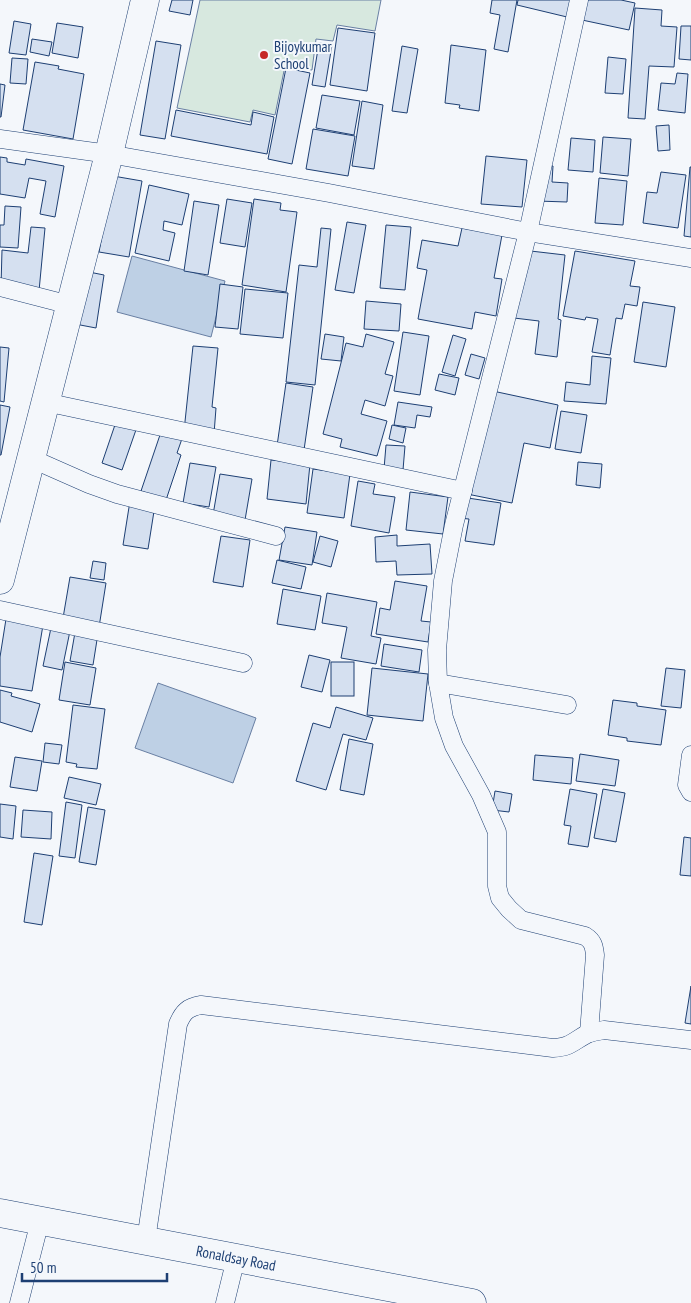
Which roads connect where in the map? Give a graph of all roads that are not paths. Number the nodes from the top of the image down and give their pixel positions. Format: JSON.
{"nodes":[{"id":1,"x":145,"y":0,"type":"edge"},
{"id":2,"x":579,"y":0,"type":"edge"},
{"id":3,"x":0,"y":139,"type":"edge"},
{"id":4,"x":109,"y":154,"type":"junction"},
{"id":5,"x":528,"y":232,"type":"junction"},
{"id":6,"x":691,"y":258,"type":"edge"},
{"id":7,"x":0,"y":287,"type":"edge"},
{"id":8,"x":70,"y":304,"type":"junction"},
{"id":9,"x":45,"y":402,"type":"junction"},
{"id":10,"x":30,"y":458,"type":"junction"},
{"id":11,"x":463,"y":491,"type":"junction"},
{"id":12,"x":9,"y":512,"type":"edge"},
{"id":13,"x":276,"y":536,"type":"dead end"},
{"id":14,"x":0,"y":580,"type":"edge"},
{"id":15,"x":0,"y":610,"type":"edge"},
{"id":16,"x":243,"y":663,"type":"dead end"},
{"id":17,"x":438,"y":683,"type":"junction"},
{"id":18,"x":567,"y":705,"type":"dead end"},
{"id":19,"x":691,"y":755,"type":"edge"},
{"id":20,"x":691,"y":792,"type":"edge"},
{"id":21,"x":589,"y":1033,"type":"junction"},
{"id":22,"x":691,"y":1040,"type":"edge"},
{"id":23,"x":0,"y":1213,"type":"edge"},
{"id":24,"x":40,"y":1221,"type":"junction"},
{"id":25,"x":146,"y":1240,"type":"junction"},
{"id":26,"x":236,"y":1258,"type":"junction"},
{"id":27,"x":407,"y":1297,"type":"edge"},
{"id":28,"x":19,"y":1303,"type":"edge"},
{"id":29,"x":225,"y":1303,"type":"edge"},
{"id":30,"x":472,"y":1303,"type":"edge"}],
"edges":[{"from":1,"to":4,"type":"main road"},
{"from":2,"to":5,"type":"street"},
{"from":3,"to":4,"type":"street"},
{"from":4,"to":5,"type":"street"},
{"from":4,"to":8,"type":"main road"},
{"from":5,"to":6,"type":"street"},
{"from":5,"to":11,"type":"street"},
{"from":7,"to":8,"type":"street"},
{"from":8,"to":9,"type":"main road"},
{"from":9,"to":10,"type":"main road"},
{"from":9,"to":11,"type":"street"},
{"from":10,"to":12,"type":"main road"},
{"from":10,"to":13,"type":"street"},
{"from":11,"to":17,"type":"street"},
{"from":12,"to":14,"type":"main road"},
{"from":15,"to":16,"type":"street"},
{"from":17,"to":18,"type":"street"},
{"from":17,"to":21,"type":"street"},
{"from":19,"to":20,"type":"street"},
{"from":21,"to":22,"type":"street"},
{"from":21,"to":25,"type":"street"},
{"from":23,"to":24,"type":"main road","name":"Ronaldsay Road"},
{"from":24,"to":25,"type":"main road","name":"Ronaldsay Road"},
{"from":24,"to":28,"type":"street"},
{"from":25,"to":26,"type":"main road","name":"Ronaldsay Road"},
{"from":26,"to":27,"type":"main road","name":"Ronaldsay Road"},
{"from":26,"to":29,"type":"street"},
{"from":27,"to":30,"type":"main road","name":"Ronaldsay Road"}]}
